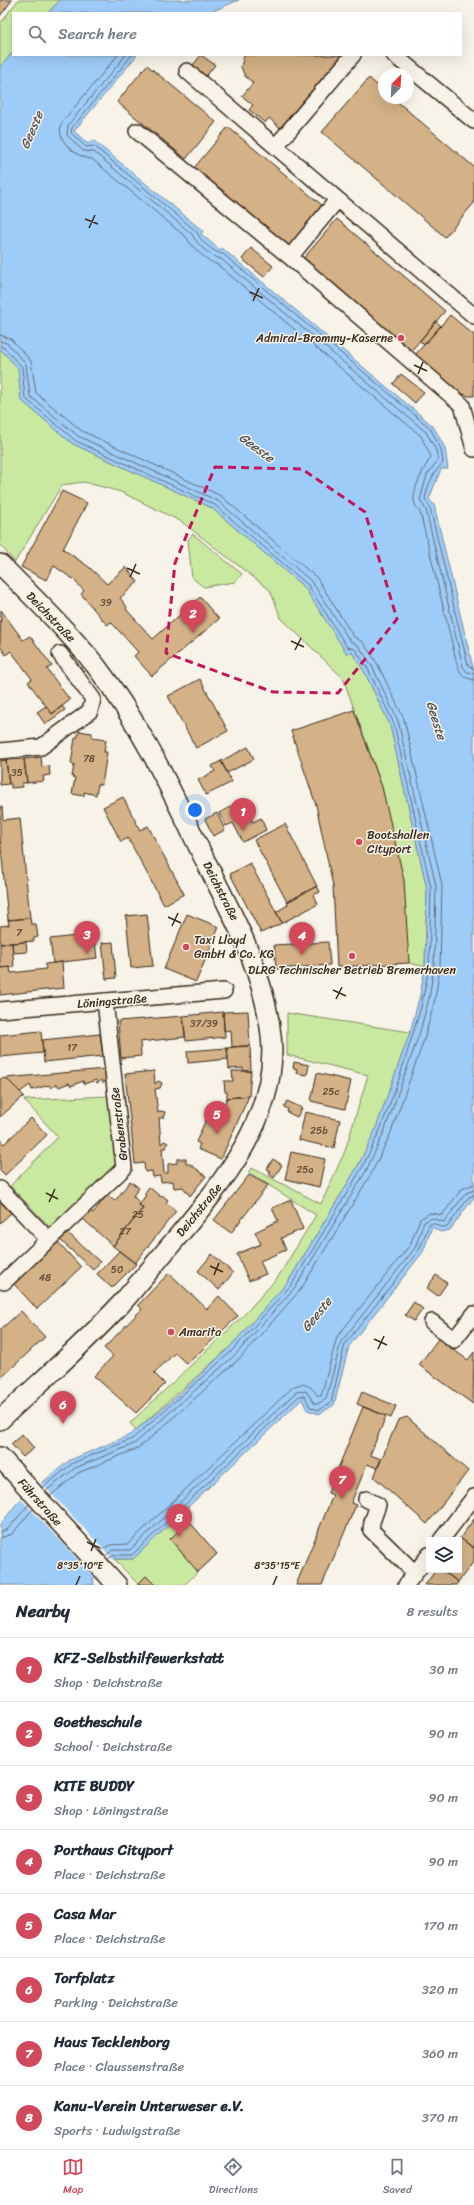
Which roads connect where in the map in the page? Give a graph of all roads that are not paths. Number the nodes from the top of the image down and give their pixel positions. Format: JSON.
{"nodes":[{"id":1,"x":352,"y":56,"type":"edge"},
{"id":2,"x":395,"y":56,"type":"edge"},
{"id":3,"x":187,"y":72,"type":"dead end"},
{"id":4,"x":474,"y":121,"type":"edge"},
{"id":5,"x":137,"y":131,"type":"dead end"},
{"id":6,"x":276,"y":146,"type":"junction"},
{"id":7,"x":337,"y":200,"type":"junction"},
{"id":8,"x":290,"y":257,"type":"junction"},
{"id":9,"x":474,"y":316,"type":"edge"},
{"id":10,"x":468,"y":404,"type":"edge"},
{"id":11,"x":474,"y":449,"type":"edge"},
{"id":12,"x":0,"y":564,"type":"edge"},
{"id":13,"x":60,"y":654,"type":"dead end"},
{"id":14,"x":0,"y":751,"type":"edge"},
{"id":15,"x":224,"y":991,"type":"dead end"},
{"id":16,"x":105,"y":1001,"type":"junction"},
{"id":17,"x":0,"y":1010,"type":"edge"},
{"id":18,"x":0,"y":1189,"type":"edge"},
{"id":19,"x":48,"y":1239,"type":"junction"},
{"id":20,"x":4,"y":1282,"type":"dead end"},
{"id":21,"x":474,"y":1314,"type":"edge"},
{"id":22,"x":432,"y":1322,"type":"dead end"},
{"id":23,"x":0,"y":1420,"type":"edge"},
{"id":24,"x":0,"y":1457,"type":"edge"},
{"id":25,"x":474,"y":1497,"type":"edge"},
{"id":26,"x":366,"y":1499,"type":"dead end"},
{"id":27,"x":443,"y":1537,"type":"edge"},
{"id":28,"x":426,"y":1559,"type":"edge"},
{"id":29,"x":415,"y":1573,"type":"junction"},
{"id":30,"x":116,"y":1584,"type":"edge"},
{"id":31,"x":406,"y":1585,"type":"edge"}],
"edges":[{"from":1,"to":6,"type":"street"},
{"from":2,"to":4,"type":"street"},
{"from":3,"to":6,"type":"street"},
{"from":5,"to":8,"type":"street"},
{"from":6,"to":7,"type":"street"},
{"from":7,"to":8,"type":"street"},
{"from":7,"to":9,"type":"street"},
{"from":8,"to":10,"type":"street"},
{"from":10,"to":11,"type":"street"},
{"from":12,"to":23,"type":"main road","name":"Deichstraße"},
{"from":13,"to":14,"type":"street"},
{"from":15,"to":16,"type":"street","name":"Löningstraße"},
{"from":16,"to":17,"type":"street","name":"Löningstraße"},
{"from":16,"to":19,"type":"street","name":"Grabenstraße"},
{"from":18,"to":19,"type":"street"},
{"from":19,"to":20,"type":"street"},
{"from":21,"to":22,"type":"street"},
{"from":24,"to":30,"type":"main road","name":"Fährstraße"},
{"from":25,"to":27,"type":"street"},
{"from":26,"to":29,"type":"street"},
{"from":28,"to":29,"type":"street"},
{"from":29,"to":31,"type":"street"}]}
